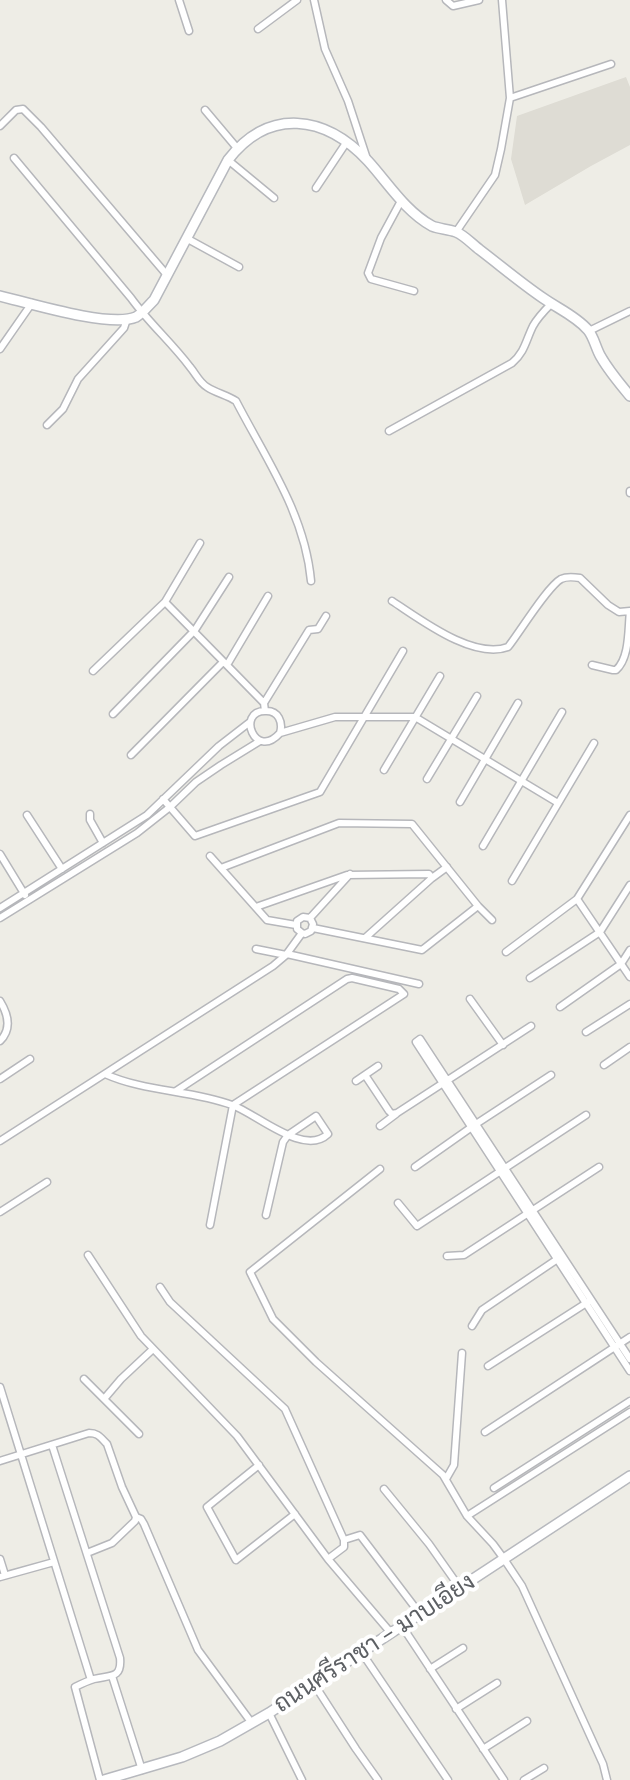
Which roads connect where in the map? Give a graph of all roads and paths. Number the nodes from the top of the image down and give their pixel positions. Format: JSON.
{"nodes":[{"id":1,"x":179,"y":0,"type":"edge"},
{"id":2,"x":297,"y":0,"type":"edge"},
{"id":3,"x":314,"y":0,"type":"edge"},
{"id":4,"x":446,"y":0,"type":"edge"},
{"id":5,"x":479,"y":0,"type":"edge"},
{"id":6,"x":502,"y":0,"type":"edge"},
{"id":7,"x":258,"y":29,"type":"dead end"},
{"id":8,"x":189,"y":31,"type":"dead end"},
{"id":9,"x":611,"y":64,"type":"dead end"},
{"id":10,"x":510,"y":98,"type":"junction"},
{"id":11,"x":205,"y":110,"type":"dead end"},
{"id":12,"x":0,"y":126,"type":"edge"},
{"id":13,"x":346,"y":143,"type":"junction"},
{"id":14,"x":237,"y":148,"type":"junction"},
{"id":15,"x":14,"y":158,"type":"dead end"},
{"id":16,"x":367,"y":159,"type":"junction"},
{"id":17,"x":228,"y":160,"type":"junction"},
{"id":18,"x":316,"y":188,"type":"dead end"},
{"id":19,"x":274,"y":198,"type":"dead end"},
{"id":20,"x":401,"y":201,"type":"junction"},
{"id":21,"x":456,"y":232,"type":"junction"},
{"id":22,"x":186,"y":238,"type":"junction"},
{"id":23,"x":239,"y":267,"type":"dead end"},
{"id":24,"x":167,"y":275,"type":"junction"},
{"id":25,"x":414,"y":291,"type":"dead end"},
{"id":26,"x":0,"y":296,"type":"edge"},
{"id":27,"x":32,"y":303,"type":"junction"},
{"id":28,"x":551,"y":304,"type":"junction"},
{"id":29,"x":630,"y":311,"type":"edge"},
{"id":30,"x":142,"y":313,"type":"junction"},
{"id":31,"x":127,"y":319,"type":"junction"},
{"id":32,"x":589,"y":331,"type":"junction"},
{"id":33,"x":0,"y":349,"type":"edge"},
{"id":34,"x":630,"y":396,"type":"edge"},
{"id":35,"x":47,"y":425,"type":"dead end"},
{"id":36,"x":389,"y":431,"type":"dead end"},
{"id":37,"x":200,"y":543,"type":"dead end"},
{"id":38,"x":229,"y":577,"type":"dead end"},
{"id":39,"x":311,"y":581,"type":"dead end"},
{"id":40,"x":268,"y":596,"type":"dead end"},
{"id":41,"x":392,"y":601,"type":"dead end"},
{"id":42,"x":165,"y":602,"type":"junction"},
{"id":43,"x":630,"y":611,"type":"edge"},
{"id":44,"x":326,"y":616,"type":"dead end"},
{"id":45,"x":194,"y":632,"type":"junction"},
{"id":46,"x":403,"y":651,"type":"dead end"},
{"id":47,"x":225,"y":664,"type":"junction"},
{"id":48,"x":592,"y":665,"type":"dead end"},
{"id":49,"x":93,"y":671,"type":"dead end"},
{"id":50,"x":440,"y":676,"type":"dead end"},
{"id":51,"x":477,"y":696,"type":"dead end"},
{"id":52,"x":518,"y":703,"type":"dead end"},
{"id":53,"x":264,"y":707,"type":"junction"},
{"id":54,"x":562,"y":712,"type":"dead end"},
{"id":55,"x":113,"y":714,"type":"dead end"},
{"id":56,"x":365,"y":717,"type":"junction"},
{"id":57,"x":415,"y":717,"type":"junction"},
{"id":58,"x":250,"y":722,"type":"junction"},
{"id":59,"x":280,"y":733,"type":"junction"},
{"id":60,"x":452,"y":739,"type":"junction"},
{"id":61,"x":260,"y":741,"type":"junction"},
{"id":62,"x":594,"y":743,"type":"dead end"},
{"id":63,"x":131,"y":755,"type":"dead end"},
{"id":64,"x":485,"y":759,"type":"junction"},
{"id":65,"x":384,"y":770,"type":"dead end"},
{"id":66,"x":427,"y":779,"type":"dead end"},
{"id":67,"x":522,"y":781,"type":"junction"},
{"id":68,"x":163,"y":799,"type":"junction"},
{"id":69,"x":460,"y":802,"type":"dead end"},
{"id":70,"x":558,"y":803,"type":"junction"},
{"id":71,"x":170,"y":807,"type":"junction"},
{"id":72,"x":90,"y":814,"type":"dead end"},
{"id":73,"x":27,"y":815,"type":"dead end"},
{"id":74,"x":630,"y":815,"type":"edge"},
{"id":75,"x":103,"y":843,"type":"junction"},
{"id":76,"x":483,"y":846,"type":"dead end"},
{"id":77,"x":107,"y":851,"type":"junction"},
{"id":78,"x":0,"y":854,"type":"edge"},
{"id":79,"x":210,"y":856,"type":"dead end"},
{"id":80,"x":447,"y":867,"type":"junction"},
{"id":81,"x":62,"y":868,"type":"junction"},
{"id":82,"x":221,"y":868,"type":"junction"},
{"id":83,"x":350,"y":874,"type":"junction"},
{"id":84,"x":67,"y":876,"type":"junction"},
{"id":85,"x":432,"y":878,"type":"junction"},
{"id":86,"x":512,"y":881,"type":"dead end"},
{"id":87,"x":630,"y":885,"type":"edge"},
{"id":88,"x":24,"y":892,"type":"junction"},
{"id":89,"x":577,"y":899,"type":"junction"},
{"id":90,"x":28,"y":900,"type":"junction"},
{"id":91,"x":478,"y":906,"type":"junction"},
{"id":92,"x":256,"y":907,"type":"junction"},
{"id":93,"x":0,"y":908,"type":"edge"},
{"id":94,"x":0,"y":918,"type":"edge"},
{"id":95,"x":310,"y":918,"type":"junction"},
{"id":96,"x":492,"y":920,"type":"dead end"},
{"id":97,"x":296,"y":925,"type":"junction"},
{"id":98,"x":313,"y":928,"type":"junction"},
{"id":99,"x":600,"y":932,"type":"junction"},
{"id":100,"x":302,"y":933,"type":"junction"},
{"id":101,"x":365,"y":938,"type":"junction"},
{"id":102,"x":256,"y":949,"type":"dead end"},
{"id":103,"x":630,"y":950,"type":"edge"},
{"id":104,"x":506,"y":952,"type":"dead end"},
{"id":105,"x":286,"y":955,"type":"junction"},
{"id":106,"x":621,"y":964,"type":"junction"},
{"id":107,"x":630,"y":977,"type":"edge"},
{"id":108,"x":530,"y":978,"type":"dead end"},
{"id":109,"x":419,"y":984,"type":"dead end"},
{"id":110,"x":470,"y":999,"type":"dead end"},
{"id":111,"x":0,"y":1001,"type":"edge"},
{"id":112,"x":630,"y":1004,"type":"edge"},
{"id":113,"x":560,"y":1007,"type":"dead end"},
{"id":114,"x":0,"y":1015,"type":"edge"},
{"id":115,"x":8,"y":1024,"type":"junction"},
{"id":116,"x":531,"y":1026,"type":"dead end"},
{"id":117,"x":586,"y":1032,"type":"dead end"},
{"id":118,"x":0,"y":1041,"type":"edge"},
{"id":119,"x":503,"y":1045,"type":"junction"},
{"id":120,"x":630,"y":1047,"type":"edge"},
{"id":121,"x":30,"y":1059,"type":"dead end"},
{"id":122,"x":604,"y":1065,"type":"dead end"},
{"id":123,"x":378,"y":1066,"type":"dead end"},
{"id":124,"x":105,"y":1074,"type":"junction"},
{"id":125,"x":365,"y":1075,"type":"junction"},
{"id":126,"x":551,"y":1075,"type":"dead end"},
{"id":127,"x":0,"y":1079,"type":"edge"},
{"id":128,"x":356,"y":1081,"type":"dead end"},
{"id":129,"x":446,"y":1082,"type":"junction"},
{"id":130,"x":176,"y":1091,"type":"junction"},
{"id":131,"x":233,"y":1105,"type":"junction"},
{"id":132,"x":397,"y":1113,"type":"junction"},
{"id":133,"x":586,"y":1115,"type":"dead end"},
{"id":134,"x":380,"y":1126,"type":"dead end"},
{"id":135,"x":474,"y":1126,"type":"junction"},
{"id":136,"x":288,"y":1135,"type":"junction"},
{"id":137,"x":0,"y":1141,"type":"edge"},
{"id":138,"x":415,"y":1167,"type":"dead end"},
{"id":139,"x":599,"y":1167,"type":"dead end"},
{"id":140,"x":502,"y":1168,"type":"junction"},
{"id":141,"x":380,"y":1169,"type":"dead end"},
{"id":142,"x":47,"y":1182,"type":"dead end"},
{"id":143,"x":398,"y":1203,"type":"dead end"},
{"id":144,"x":0,"y":1212,"type":"edge"},
{"id":145,"x":530,"y":1212,"type":"junction"},
{"id":146,"x":266,"y":1215,"type":"dead end"},
{"id":147,"x":210,"y":1225,"type":"dead end"},
{"id":148,"x":88,"y":1255,"type":"dead end"},
{"id":149,"x":447,"y":1256,"type":"dead end"},
{"id":150,"x":560,"y":1258,"type":"junction"},
{"id":151,"x":160,"y":1287,"type":"dead end"},
{"id":152,"x":589,"y":1302,"type":"junction"},
{"id":153,"x":472,"y":1326,"type":"dead end"},
{"id":154,"x":630,"y":1337,"type":"edge"},
{"id":155,"x":617,"y":1346,"type":"junction"},
{"id":156,"x":153,"y":1349,"type":"junction"},
{"id":157,"x":462,"y":1353,"type":"dead end"},
{"id":158,"x":630,"y":1359,"type":"edge"},
{"id":159,"x":488,"y":1366,"type":"dead end"},
{"id":160,"x":630,"y":1371,"type":"edge"},
{"id":161,"x":84,"y":1379,"type":"dead end"},
{"id":162,"x":0,"y":1387,"type":"edge"},
{"id":163,"x":104,"y":1399,"type":"junction"},
{"id":164,"x":630,"y":1401,"type":"edge"},
{"id":165,"x":630,"y":1412,"type":"edge"},
{"id":166,"x":485,"y":1432,"type":"dead end"},
{"id":167,"x":139,"y":1434,"type":"dead end"},
{"id":168,"x":52,"y":1445,"type":"junction"},
{"id":169,"x":22,"y":1453,"type":"junction"},
{"id":170,"x":0,"y":1461,"type":"edge"},
{"id":171,"x":259,"y":1465,"type":"junction"},
{"id":172,"x":630,"y":1476,"type":"edge"},
{"id":173,"x":446,"y":1479,"type":"junction"},
{"id":174,"x":494,"y":1488,"type":"dead end"},
{"id":175,"x":384,"y":1489,"type":"dead end"},
{"id":176,"x":295,"y":1514,"type":"junction"},
{"id":177,"x":467,"y":1516,"type":"junction"},
{"id":178,"x":136,"y":1517,"type":"junction"},
{"id":179,"x":344,"y":1540,"type":"junction"},
{"id":180,"x":87,"y":1553,"type":"junction"},
{"id":181,"x":0,"y":1559,"type":"edge"},
{"id":182,"x":328,"y":1559,"type":"junction"},
{"id":183,"x":504,"y":1559,"type":"junction"},
{"id":184,"x":54,"y":1562,"type":"junction"},
{"id":185,"x":2,"y":1576,"type":"edge"},
{"id":186,"x":460,"y":1588,"type":"junction"},
{"id":187,"x":420,"y":1614,"type":"junction"},
{"id":188,"x":402,"y":1626,"type":"junction"},
{"id":189,"x":391,"y":1633,"type":"junction"},
{"id":190,"x":463,"y":1648,"type":"dead end"},
{"id":191,"x":362,"y":1653,"type":"junction"},
{"id":192,"x":430,"y":1669,"type":"junction"},
{"id":193,"x":112,"y":1676,"type":"junction"},
{"id":194,"x":91,"y":1680,"type":"junction"},
{"id":195,"x":497,"y":1683,"type":"dead end"},
{"id":196,"x":314,"y":1684,"type":"junction"},
{"id":197,"x":456,"y":1709,"type":"junction"},
{"id":198,"x":269,"y":1713,"type":"junction"},
{"id":199,"x":527,"y":1721,"type":"dead end"},
{"id":200,"x":251,"y":1722,"type":"junction"},
{"id":201,"x":483,"y":1749,"type":"junction"},
{"id":202,"x":544,"y":1768,"type":"dead end"},
{"id":203,"x":142,"y":1770,"type":"junction"},
{"id":204,"x":102,"y":1780,"type":"edge"},
{"id":205,"x":302,"y":1780,"type":"edge"},
{"id":206,"x":378,"y":1780,"type":"edge"},
{"id":207,"x":448,"y":1780,"type":"edge"},
{"id":208,"x":504,"y":1780,"type":"edge"},
{"id":209,"x":524,"y":1780,"type":"edge"},
{"id":210,"x":607,"y":1780,"type":"edge"}],
"edges":[{"from":1,"to":8,"type":"street"},
{"from":2,"to":7,"type":"street"},
{"from":3,"to":16,"type":"street"},
{"from":4,"to":5,"type":"street"},
{"from":6,"to":10,"type":"street"},
{"from":9,"to":10,"type":"street"},
{"from":10,"to":21,"type":"street"},
{"from":11,"to":14,"type":"street"},
{"from":12,"to":24,"type":"street"},
{"from":13,"to":14,"type":"street"},
{"from":13,"to":16,"type":"street"},
{"from":13,"to":18,"type":"street"},
{"from":14,"to":17,"type":"street"},
{"from":15,"to":30,"type":"street"},
{"from":16,"to":20,"type":"street"},
{"from":17,"to":19,"type":"street"},
{"from":17,"to":22,"type":"street"},
{"from":20,"to":21,"type":"street"},
{"from":20,"to":25,"type":"street"},
{"from":21,"to":28,"type":"street"},
{"from":22,"to":23,"type":"street"},
{"from":22,"to":24,"type":"street"},
{"from":24,"to":30,"type":"street"},
{"from":26,"to":27,"type":"street"},
{"from":27,"to":31,"type":"street"},
{"from":27,"to":33,"type":"street"},
{"from":28,"to":32,"type":"street"},
{"from":28,"to":36,"type":"street"},
{"from":29,"to":32,"type":"street"},
{"from":30,"to":31,"type":"street"},
{"from":30,"to":39,"type":"street"},
{"from":31,"to":35,"type":"street"},
{"from":32,"to":34,"type":"street"},
{"from":37,"to":42,"type":"street"},
{"from":38,"to":45,"type":"street"},
{"from":40,"to":47,"type":"street"},
{"from":41,"to":43,"type":"street"},
{"from":42,"to":45,"type":"street"},
{"from":42,"to":49,"type":"street"},
{"from":43,"to":48,"type":"street"},
{"from":44,"to":53,"type":"street"},
{"from":45,"to":47,"type":"street"},
{"from":45,"to":55,"type":"street"},
{"from":46,"to":56,"type":"street"},
{"from":47,"to":53,"type":"street"},
{"from":47,"to":63,"type":"street"},
{"from":50,"to":57,"type":"street"},
{"from":51,"to":60,"type":"street"},
{"from":52,"to":64,"type":"street"},
{"from":53,"to":58,"type":"street"},
{"from":53,"to":59,"type":"street"},
{"from":54,"to":67,"type":"street"},
{"from":56,"to":57,"type":"street"},
{"from":56,"to":59,"type":"street"},
{"from":56,"to":71,"type":"street"},
{"from":57,"to":60,"type":"street"},
{"from":57,"to":65,"type":"street"},
{"from":58,"to":61,"type":"street"},
{"from":58,"to":68,"type":"street"},
{"from":59,"to":61,"type":"street"},
{"from":60,"to":64,"type":"street"},
{"from":60,"to":66,"type":"street"},
{"from":61,"to":71,"type":"street"},
{"from":62,"to":70,"type":"street"},
{"from":64,"to":67,"type":"street"},
{"from":64,"to":69,"type":"street"},
{"from":67,"to":70,"type":"street"},
{"from":67,"to":76,"type":"street"},
{"from":68,"to":71,"type":"street"},
{"from":68,"to":75,"type":"street"},
{"from":70,"to":86,"type":"street"},
{"from":71,"to":77,"type":"street"},
{"from":72,"to":75,"type":"street"},
{"from":73,"to":81,"type":"street"},
{"from":74,"to":89,"type":"street"},
{"from":75,"to":77,"type":"street"},
{"from":75,"to":81,"type":"street"},
{"from":77,"to":84,"type":"street"},
{"from":78,"to":88,"type":"street"},
{"from":79,"to":82,"type":"street"},
{"from":80,"to":82,"type":"street"},
{"from":80,"to":85,"type":"street"},
{"from":80,"to":91,"type":"street"},
{"from":81,"to":84,"type":"street"},
{"from":81,"to":88,"type":"street"},
{"from":82,"to":92,"type":"street"},
{"from":83,"to":85,"type":"street"},
{"from":83,"to":92,"type":"street"},
{"from":83,"to":95,"type":"street"},
{"from":84,"to":90,"type":"street"},
{"from":85,"to":101,"type":"street"},
{"from":87,"to":99,"type":"street"},
{"from":88,"to":90,"type":"street"},
{"from":88,"to":93,"type":"street"},
{"from":89,"to":99,"type":"street"},
{"from":89,"to":104,"type":"street"},
{"from":90,"to":94,"type":"street"},
{"from":91,"to":96,"type":"street"},
{"from":91,"to":101,"type":"street"},
{"from":92,"to":97,"type":"street"},
{"from":95,"to":97,"type":"street"},
{"from":95,"to":98,"type":"street"},
{"from":97,"to":100,"type":"street"},
{"from":98,"to":100,"type":"street"},
{"from":98,"to":101,"type":"street"},
{"from":99,"to":106,"type":"street"},
{"from":99,"to":108,"type":"street"},
{"from":100,"to":105,"type":"street"},
{"from":102,"to":105,"type":"street"},
{"from":103,"to":106,"type":"street"},
{"from":105,"to":109,"type":"street"},
{"from":105,"to":124,"type":"street"},
{"from":106,"to":107,"type":"street"},
{"from":106,"to":113,"type":"street"},
{"from":110,"to":119,"type":"street"},
{"from":111,"to":115,"type":"street"},
{"from":112,"to":117,"type":"street"},
{"from":114,"to":115,"type":"street"},
{"from":115,"to":118,"type":"street"},
{"from":116,"to":119,"type":"street"},
{"from":119,"to":129,"type":"street"},
{"from":120,"to":122,"type":"street"},
{"from":121,"to":127,"type":"street"},
{"from":123,"to":125,"type":"street"},
{"from":124,"to":130,"type":"street"},
{"from":124,"to":137,"type":"street"},
{"from":125,"to":128,"type":"street"},
{"from":125,"to":132,"type":"street"},
{"from":126,"to":135,"type":"street"},
{"from":129,"to":129,"type":"street"},
{"from":129,"to":132,"type":"street"},
{"from":129,"to":135,"type":"street"},
{"from":130,"to":131,"type":"street"},
{"from":130,"to":131,"type":"street"},
{"from":131,"to":136,"type":"street"},
{"from":131,"to":147,"type":"street"},
{"from":132,"to":134,"type":"street"},
{"from":133,"to":140,"type":"street"},
{"from":135,"to":138,"type":"street"},
{"from":135,"to":140,"type":"street"},
{"from":136,"to":136,"type":"street"},
{"from":136,"to":146,"type":"street"},
{"from":139,"to":145,"type":"street"},
{"from":140,"to":143,"type":"street"},
{"from":140,"to":145,"type":"street"},
{"from":141,"to":173,"type":"street"},
{"from":142,"to":144,"type":"street"},
{"from":145,"to":149,"type":"street"},
{"from":145,"to":150,"type":"street"},
{"from":148,"to":156,"type":"street"},
{"from":150,"to":152,"type":"street"},
{"from":150,"to":153,"type":"street"},
{"from":151,"to":179,"type":"street"},
{"from":152,"to":155,"type":"street"},
{"from":152,"to":159,"type":"street"},
{"from":154,"to":155,"type":"street"},
{"from":155,"to":158,"type":"street"},
{"from":155,"to":160,"type":"street"},
{"from":155,"to":166,"type":"street"},
{"from":156,"to":163,"type":"street"},
{"from":156,"to":171,"type":"street"},
{"from":157,"to":173,"type":"street"},
{"from":161,"to":163,"type":"street"},
{"from":162,"to":169,"type":"street"},
{"from":163,"to":167,"type":"street"},
{"from":164,"to":174,"type":"street"},
{"from":165,"to":177,"type":"street"},
{"from":168,"to":169,"type":"street"},
{"from":168,"to":178,"type":"street"},
{"from":168,"to":180,"type":"street"},
{"from":169,"to":170,"type":"street"},
{"from":169,"to":184,"type":"street"},
{"from":171,"to":176,"type":"street"},
{"from":171,"to":176,"type":"street"},
{"from":172,"to":183,"type":"street","name":"ถนนศรีราชา - มาบเอียง"},
{"from":173,"to":177,"type":"street"},
{"from":175,"to":186,"type":"street"},
{"from":176,"to":182,"type":"street"},
{"from":177,"to":183,"type":"street"},
{"from":178,"to":180,"type":"street"},
{"from":178,"to":200,"type":"street"},
{"from":179,"to":182,"type":"street"},
{"from":179,"to":187,"type":"street"},
{"from":180,"to":193,"type":"street"},
{"from":181,"to":185,"type":"street"},
{"from":182,"to":189,"type":"street"},
{"from":183,"to":186,"type":"street","name":"ถนนศรีราชา - มาบเอียง"},
{"from":183,"to":210,"type":"street"},
{"from":184,"to":185,"type":"street"},
{"from":184,"to":194,"type":"street"},
{"from":186,"to":187,"type":"street","name":"ถนนศรีราชา - มาบเอียง"},
{"from":187,"to":188,"type":"street","name":"ถนนศรีราชา - มาบเอียง"},
{"from":188,"to":189,"type":"street","name":"ถนนศรีราชา - มาบเอียง"},
{"from":188,"to":192,"type":"street"},
{"from":189,"to":191,"type":"street","name":"ถนนศรีราชา - มาบเอียง"},
{"from":190,"to":192,"type":"street"},
{"from":191,"to":196,"type":"street","name":"ถนนศรีราชา - มาบเอียง"},
{"from":191,"to":207,"type":"street"},
{"from":192,"to":197,"type":"street"},
{"from":193,"to":194,"type":"street"},
{"from":193,"to":203,"type":"street"},
{"from":194,"to":204,"type":"street"},
{"from":195,"to":197,"type":"street"},
{"from":196,"to":198,"type":"street","name":"ถนนศรีราชา - มาบเอียง"},
{"from":196,"to":206,"type":"street"},
{"from":197,"to":201,"type":"street"},
{"from":198,"to":200,"type":"street","name":"ถนนศรีราชา - มาบเอียง"},
{"from":198,"to":205,"type":"street"},
{"from":199,"to":201,"type":"street"},
{"from":200,"to":203,"type":"street","name":"ถนนศรีราชา - มาบเอียง"},
{"from":201,"to":208,"type":"street"},
{"from":202,"to":209,"type":"street"},
{"from":203,"to":204,"type":"street","name":"ถนนศรีราชา - มาบเอียง"}]}
